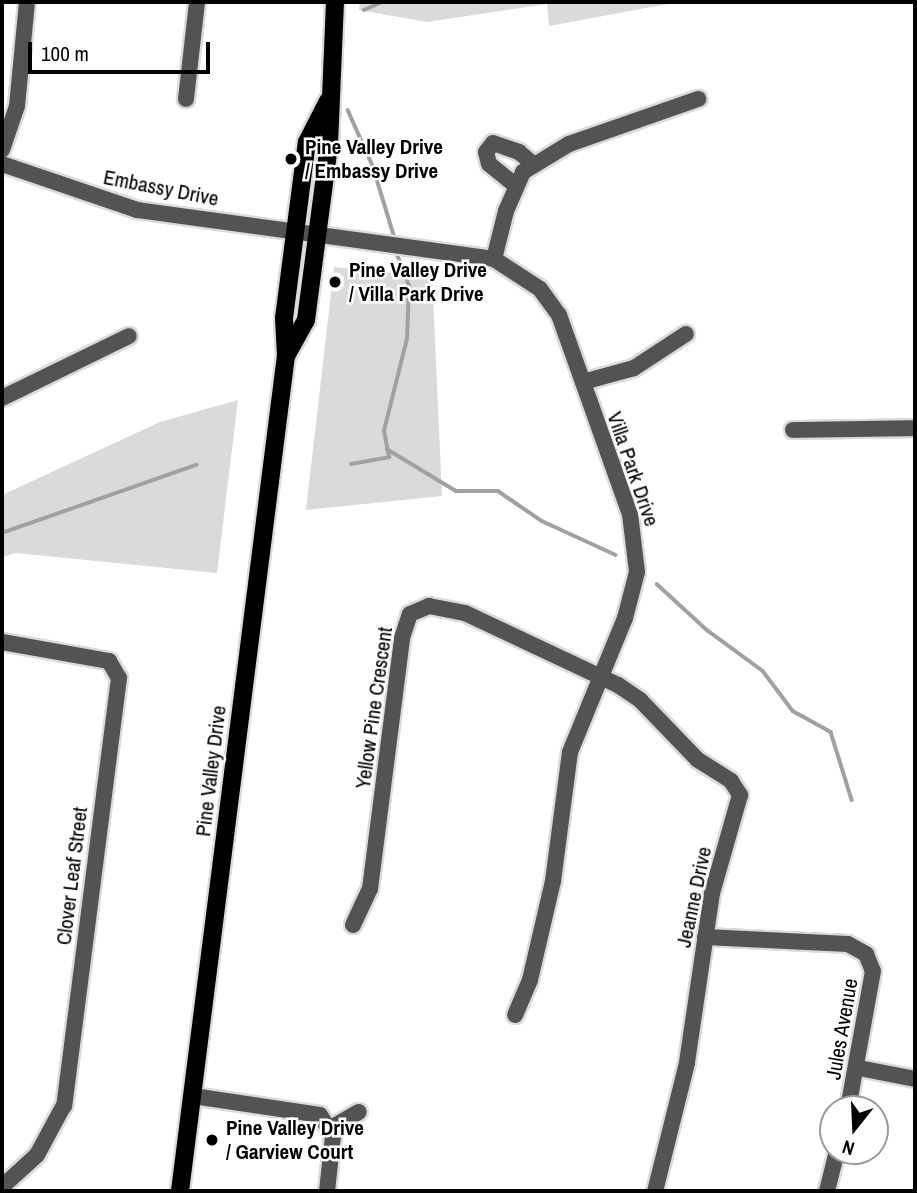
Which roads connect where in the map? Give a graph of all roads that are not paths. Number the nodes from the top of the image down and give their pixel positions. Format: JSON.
{"nodes":[{"id":1,"x":27,"y":2,"type":"edge"},
{"id":2,"x":197,"y":2,"type":"edge"},
{"id":3,"x":335,"y":2,"type":"edge"},
{"id":4,"x":186,"y":99,"type":"dead end"},
{"id":5,"x":698,"y":99,"type":"dead end"},
{"id":6,"x":328,"y":101,"type":"junction"},
{"id":7,"x":2,"y":150,"type":"edge"},
{"id":8,"x":2,"y":164,"type":"edge"},
{"id":9,"x":533,"y":164,"type":"junction"},
{"id":10,"x":515,"y":185,"type":"junction"},
{"id":11,"x":295,"y":232,"type":"junction"},
{"id":12,"x":317,"y":234,"type":"junction"},
{"id":13,"x":494,"y":259,"type":"junction"},
{"id":14,"x":686,"y":334,"type":"dead end"},
{"id":15,"x":129,"y":336,"type":"dead end"},
{"id":16,"x":286,"y":356,"type":"junction"},
{"id":17,"x":583,"y":382,"type":"junction"},
{"id":18,"x":2,"y":398,"type":"edge"},
{"id":19,"x":915,"y":428,"type":"edge"},
{"id":20,"x":793,"y":430,"type":"dead end"},
{"id":21,"x":2,"y":642,"type":"edge"},
{"id":22,"x":600,"y":676,"type":"junction"},
{"id":23,"x":353,"y":925,"type":"dead end"},
{"id":24,"x":705,"y":937,"type":"junction"},
{"id":25,"x":515,"y":1016,"type":"dead end"},
{"id":26,"x":859,"y":1068,"type":"junction"},
{"id":27,"x":915,"y":1079,"type":"edge"},
{"id":28,"x":852,"y":1095,"type":"edge"},
{"id":29,"x":193,"y":1096,"type":"junction"},
{"id":30,"x":359,"y":1112,"type":"dead end"},
{"id":31,"x":331,"y":1128,"type":"junction"},
{"id":32,"x":834,"y":1165,"type":"edge"},
{"id":33,"x":2,"y":1187,"type":"edge"},
{"id":34,"x":180,"y":1191,"type":"edge"},
{"id":35,"x":327,"y":1191,"type":"edge"},
{"id":36,"x":655,"y":1191,"type":"edge"},
{"id":37,"x":827,"y":1191,"type":"edge"}],
"edges":[{"from":1,"to":7,"type":"street"},
{"from":2,"to":4,"type":"street"},
{"from":3,"to":6,"type":"main road","name":"Pine Valley Drive"},
{"from":5,"to":9,"type":"street"},
{"from":6,"to":11,"type":"main road","name":"Pine Valley Drive"},
{"from":6,"to":12,"type":"main road","name":"Pine Valley Drive"},
{"from":8,"to":11,"type":"street","name":"Embassy Drive"},
{"from":9,"to":10,"type":"street"},
{"from":9,"to":10,"type":"street"},
{"from":10,"to":13,"type":"street"},
{"from":11,"to":12,"type":"street","name":"Embassy Drive"},
{"from":11,"to":16,"type":"main road","name":"Pine Valley Drive"},
{"from":12,"to":13,"type":"street","name":"Villa Park Drive"},
{"from":12,"to":16,"type":"main road","name":"Pine Valley Drive"},
{"from":13,"to":17,"type":"street","name":"Villa Park Drive"},
{"from":14,"to":17,"type":"street"},
{"from":15,"to":18,"type":"street"},
{"from":16,"to":29,"type":"main road","name":"Pine Valley Drive"},
{"from":17,"to":22,"type":"street","name":"Villa Park Drive"},
{"from":19,"to":20,"type":"street"},
{"from":21,"to":33,"type":"street","name":"Clover Leaf Street"},
{"from":22,"to":23,"type":"street","name":"Yellow Pine Crescent"},
{"from":22,"to":24,"type":"street","name":"Jeanne Drive"},
{"from":22,"to":25,"type":"street","name":"Villa Park Drive"},
{"from":24,"to":26,"type":"street","name":"Jules Avenue"},
{"from":24,"to":36,"type":"street","name":"Jeanne Drive"},
{"from":26,"to":27,"type":"street"},
{"from":26,"to":28,"type":"street","name":"Jules Avenue"},
{"from":29,"to":31,"type":"street"},
{"from":29,"to":34,"type":"main road","name":"Pine Valley Drive"},
{"from":30,"to":31,"type":"street"},
{"from":31,"to":35,"type":"street"},
{"from":32,"to":37,"type":"street"}]}
